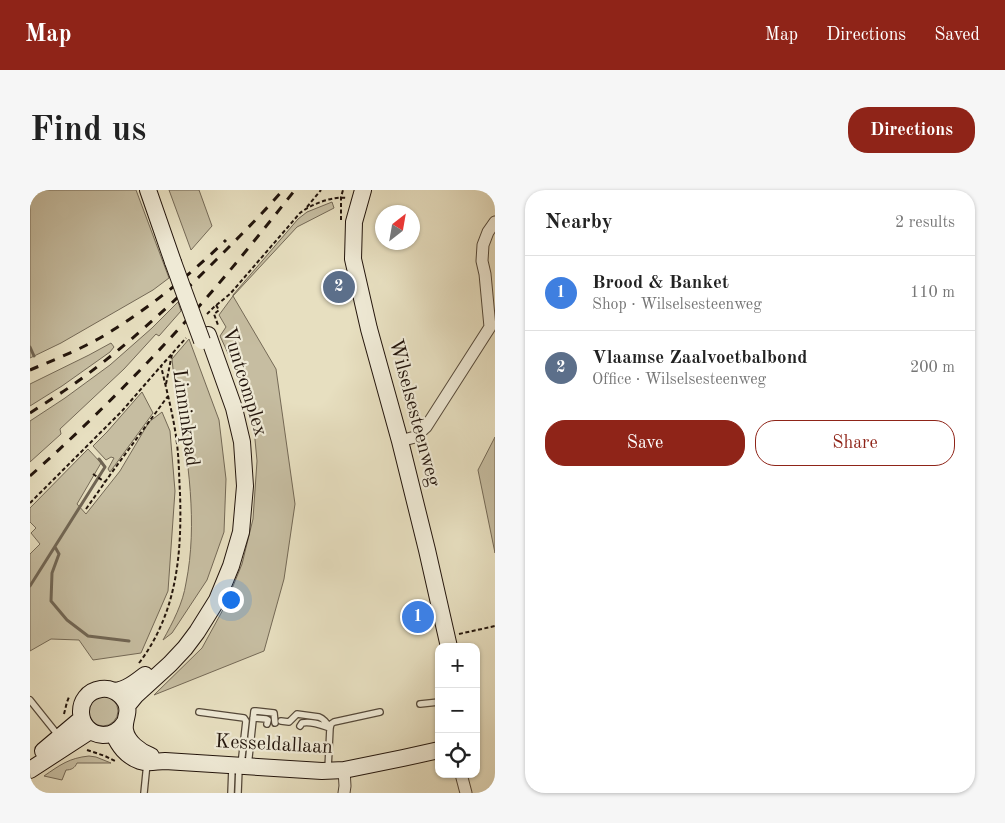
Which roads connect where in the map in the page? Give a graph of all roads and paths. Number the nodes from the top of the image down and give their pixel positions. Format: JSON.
{"nodes":[{"id":1,"x":148,"y":190,"type":"edge"},
{"id":2,"x":155,"y":190,"type":"edge"},
{"id":3,"x":321,"y":190,"type":"edge"},
{"id":4,"x":343,"y":190,"type":"edge"},
{"id":5,"x":362,"y":190,"type":"edge"},
{"id":6,"x":305,"y":209,"type":"junction"},
{"id":7,"x":495,"y":222,"type":"edge"},
{"id":8,"x":175,"y":260,"type":"junction"},
{"id":9,"x":490,"y":277,"type":"edge"},
{"id":10,"x":216,"y":305,"type":"junction"},
{"id":11,"x":493,"y":325,"type":"edge"},
{"id":12,"x":204,"y":331,"type":"junction"},
{"id":13,"x":173,"y":352,"type":"junction"},
{"id":14,"x":161,"y":366,"type":"junction"},
{"id":15,"x":166,"y":385,"type":"junction"},
{"id":16,"x":168,"y":396,"type":"junction"},
{"id":17,"x":400,"y":441,"type":"junction"},
{"id":18,"x":93,"y":474,"type":"dead end"},
{"id":19,"x":105,"y":482,"type":"junction"},
{"id":20,"x":30,"y":503,"type":"edge"},
{"id":21,"x":86,"y":509,"type":"dead end"},
{"id":22,"x":495,"y":626,"type":"edge"},
{"id":23,"x":448,"y":641,"type":"edge"},
{"id":24,"x":138,"y":664,"type":"dead end"},
{"id":25,"x":115,"y":691,"type":"junction"},
{"id":26,"x":30,"y":700,"type":"edge"},
{"id":27,"x":435,"y":702,"type":"edge"},
{"id":28,"x":420,"y":704,"type":"dead end"},
{"id":29,"x":199,"y":712,"type":"dead end"},
{"id":30,"x":380,"y":712,"type":"dead end"},
{"id":31,"x":126,"y":714,"type":"junction"},
{"id":32,"x":252,"y":718,"type":"junction"},
{"id":33,"x":267,"y":724,"type":"dead end"},
{"id":34,"x":86,"y":725,"type":"junction"},
{"id":35,"x":300,"y":726,"type":"dead end"},
{"id":36,"x":330,"y":728,"type":"junction"},
{"id":37,"x":113,"y":733,"type":"junction"},
{"id":38,"x":60,"y":737,"type":"junction"},
{"id":39,"x":86,"y":749,"type":"dead end"},
{"id":40,"x":435,"y":751,"type":"edge"},
{"id":41,"x":105,"y":756,"type":"dead end"},
{"id":42,"x":164,"y":761,"type":"junction"},
{"id":43,"x":148,"y":762,"type":"junction"},
{"id":44,"x":30,"y":764,"type":"edge"},
{"id":45,"x":240,"y":766,"type":"junction"},
{"id":46,"x":30,"y":770,"type":"edge"},
{"id":47,"x":336,"y":770,"type":"junction"},
{"id":48,"x":462,"y":778,"type":"edge"},
{"id":49,"x":144,"y":793,"type":"edge"},
{"id":50,"x":231,"y":793,"type":"edge"},
{"id":51,"x":238,"y":793,"type":"edge"},
{"id":52,"x":344,"y":793,"type":"edge"},
{"id":53,"x":466,"y":793,"type":"edge"}],
"edges":[{"from":1,"to":8,"type":"street","name":"Vuntcomplex"},
{"from":2,"to":8,"type":"street","name":"Vuntcomplex"},
{"from":3,"to":6,"type":"path"},
{"from":4,"to":6,"type":"path","name":"Linninkpad"},
{"from":5,"to":17,"type":"street","name":"Wilselsesteenweg"},
{"from":6,"to":10,"type":"path","name":"Linninkpad"},
{"from":7,"to":9,"type":"street"},
{"from":8,"to":12,"type":"street","name":"Vuntcomplex","bridge":true},
{"from":9,"to":11,"type":"street"},
{"from":10,"to":12,"type":"path","name":"Linninkpad"},
{"from":10,"to":12,"type":"path"},
{"from":11,"to":17,"type":"street"},
{"from":12,"to":13,"type":"path","name":"Linninkpad"},
{"from":12,"to":25,"type":"street","name":"Vuntcomplex"},
{"from":12,"to":31,"type":"street","name":"Vuntcomplex"},
{"from":13,"to":14,"type":"path","name":"Linninkpad"},
{"from":13,"to":15,"type":"path"},
{"from":14,"to":15,"type":"path","name":"Linninkpad"},
{"from":14,"to":20,"type":"path"},
{"from":15,"to":16,"type":"path","name":"Linninkpad"},
{"from":16,"to":19,"type":"path"},
{"from":16,"to":24,"type":"path","name":"Linninkpad"},
{"from":17,"to":23,"type":"street","name":"Wilselsesteenweg"},
{"from":18,"to":19,"type":"path"},
{"from":19,"to":21,"type":"path"},
{"from":22,"to":23,"type":"path"},
{"from":25,"to":31,"type":"street","name":"Kesseldallaan"},
{"from":25,"to":34,"type":"street"},
{"from":26,"to":38,"type":"lane"},
{"from":27,"to":28,"type":"lane"},
{"from":29,"to":45,"type":"lane"},
{"from":30,"to":36,"type":"lane"},
{"from":31,"to":37,"type":"street"},
{"from":31,"to":42,"type":"street","name":"Kesseldallaan"},
{"from":32,"to":33,"type":"lane"},
{"from":32,"to":36,"type":"lane"},
{"from":32,"to":45,"type":"lane"},
{"from":34,"to":37,"type":"street"},
{"from":34,"to":38,"type":"street"},
{"from":34,"to":46,"type":"street"},
{"from":35,"to":36,"type":"lane"},
{"from":36,"to":47,"type":"lane"},
{"from":37,"to":43,"type":"street","name":"Kesseldallaan"},
{"from":38,"to":44,"type":"street"},
{"from":39,"to":41,"type":"path"},
{"from":40,"to":47,"type":"street","name":"Kesseldallaan"},
{"from":42,"to":43,"type":"street","name":"Kesseldallaan"},
{"from":42,"to":45,"type":"street","name":"Kesseldallaan"},
{"from":43,"to":49,"type":"lane"},
{"from":45,"to":47,"type":"street","name":"Kesseldallaan"},
{"from":45,"to":50,"type":"lane"},
{"from":45,"to":51,"type":"lane"},
{"from":47,"to":52,"type":"street"},
{"from":48,"to":53,"type":"street"}]}
